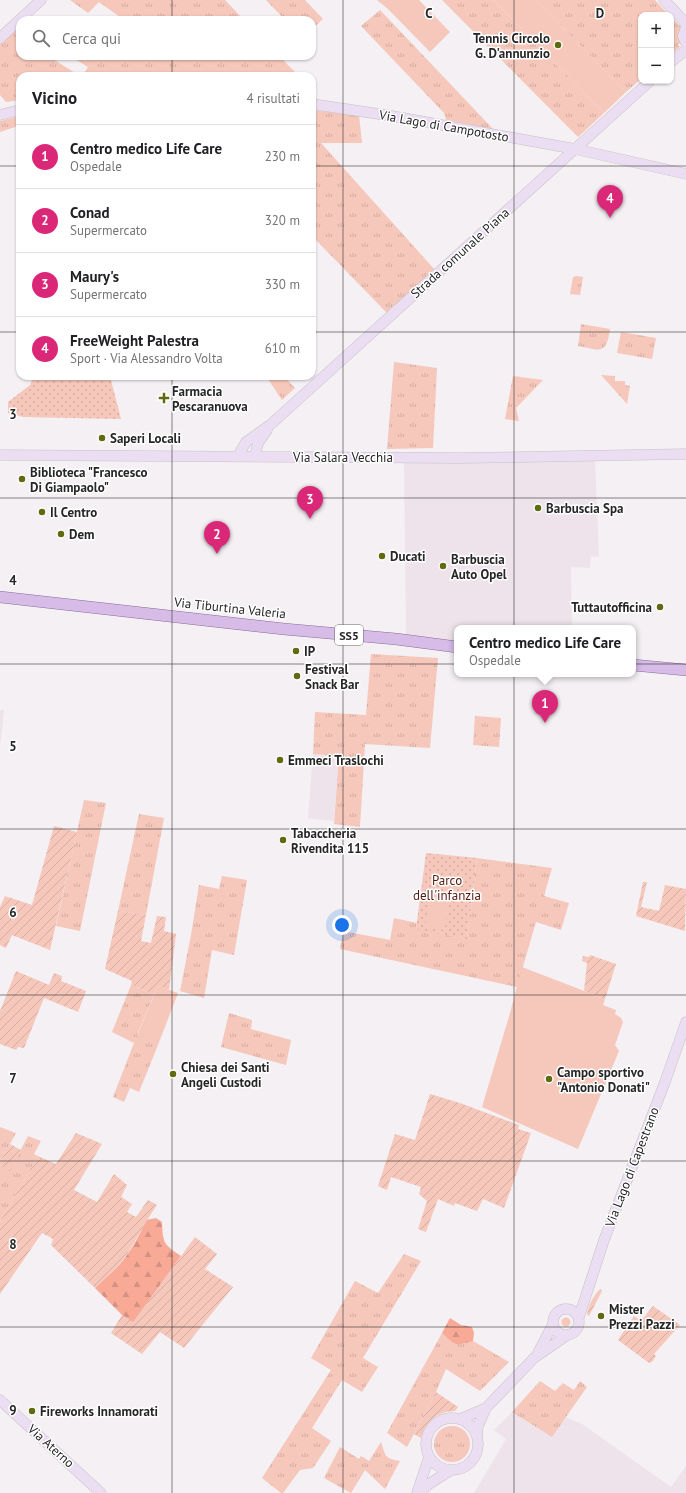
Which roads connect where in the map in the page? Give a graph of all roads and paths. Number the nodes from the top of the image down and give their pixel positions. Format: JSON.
{"nodes":[{"id":1,"x":41,"y":0,"type":"edge"},
{"id":2,"x":664,"y":0,"type":"edge"},
{"id":3,"x":24,"y":16,"type":"edge"},
{"id":4,"x":682,"y":18,"type":"edge"},
{"id":5,"x":16,"y":23,"type":"edge"},
{"id":6,"x":686,"y":26,"type":"edge"},
{"id":7,"x":0,"y":38,"type":"edge"},
{"id":8,"x":685,"y":46,"type":"edge"},
{"id":9,"x":674,"y":59,"type":"edge"},
{"id":10,"x":647,"y":84,"type":"edge"},
{"id":11,"x":316,"y":105,"type":"edge"},
{"id":12,"x":16,"y":111,"type":"edge"},
{"id":13,"x":0,"y":115,"type":"edge"},
{"id":14,"x":575,"y":149,"type":"junction"},
{"id":15,"x":686,"y":174,"type":"edge"},
{"id":16,"x":270,"y":425,"type":"junction"},
{"id":17,"x":686,"y":454,"type":"edge"},
{"id":18,"x":0,"y":455,"type":"edge"},
{"id":19,"x":238,"y":456,"type":"junction"},
{"id":20,"x":255,"y":456,"type":"junction"},
{"id":21,"x":0,"y":596,"type":"edge"},
{"id":22,"x":454,"y":647,"type":"edge"},
{"id":23,"x":636,"y":665,"type":"edge"},
{"id":24,"x":686,"y":670,"type":"edge"},
{"id":25,"x":686,"y":1022,"type":"edge"},
{"id":26,"x":587,"y":1290,"type":"junction"},
{"id":27,"x":569,"y":1309,"type":"junction"},
{"id":28,"x":579,"y":1317,"type":"junction"},
{"id":29,"x":553,"y":1324,"type":"junction"},
{"id":30,"x":566,"y":1336,"type":"junction"},
{"id":31,"x":534,"y":1358,"type":"junction"},
{"id":32,"x":0,"y":1400,"type":"edge"},
{"id":33,"x":486,"y":1408,"type":"junction"},
{"id":34,"x":460,"y":1419,"type":"junction"},
{"id":35,"x":477,"y":1437,"type":"junction"},
{"id":36,"x":429,"y":1457,"type":"junction"},
{"id":37,"x":451,"y":1470,"type":"junction"},
{"id":38,"x":101,"y":1493,"type":"edge"},
{"id":39,"x":418,"y":1493,"type":"edge"}],
"edges":[{"from":1,"to":3,"type":"street"},
{"from":2,"to":4,"type":"street"},
{"from":4,"to":6,"type":"street"},
{"from":5,"to":7,"type":"street"},
{"from":6,"to":8,"type":"street"},
{"from":8,"to":9,"type":"street"},
{"from":10,"to":14,"type":"street","name":"Strada comunale Piana"},
{"from":11,"to":14,"type":"street","name":"Via Lago di Campotosto"},
{"from":12,"to":13,"type":"street"},
{"from":14,"to":15,"type":"street","name":"Via Lago di Campotosto"},
{"from":14,"to":16,"type":"street","name":"Strada comunale Piana"},
{"from":16,"to":19,"type":"street","name":"Strada comunale Piana"},
{"from":16,"to":20,"type":"street","name":"Strada comunale Piana"},
{"from":17,"to":20,"type":"street","name":"Via Salara Vecchia"},
{"from":18,"to":19,"type":"street","name":"Via Salara Vecchia"},
{"from":19,"to":20,"type":"street","name":"Via Salara Vecchia"},
{"from":21,"to":22,"type":"main road","name":"Via Tiburtina Valeria","number":"SS5"},
{"from":23,"to":24,"type":"main road"},
{"from":25,"to":26,"type":"street","name":"Via Lago di Capestrano"},
{"from":26,"to":27,"type":"street","name":"Via Lago di Capestrano"},
{"from":26,"to":28,"type":"street","name":"Via Lago di Capestrano"},
{"from":27,"to":28,"type":"street"},
{"from":27,"to":29,"type":"street"},
{"from":28,"to":30,"type":"street"},
{"from":29,"to":30,"type":"street"},
{"from":29,"to":31,"type":"street"},
{"from":30,"to":31,"type":"street"},
{"from":31,"to":33,"type":"street"},
{"from":32,"to":38,"type":"street","name":"Via Aterno"},
{"from":33,"to":34,"type":"street"},
{"from":33,"to":35,"type":"street"},
{"from":34,"to":35,"type":"street"},
{"from":34,"to":36,"type":"street"},
{"from":35,"to":37,"type":"street"},
{"from":36,"to":37,"type":"street"},
{"from":36,"to":39,"type":"street"},
{"from":37,"to":39,"type":"street"}]}
